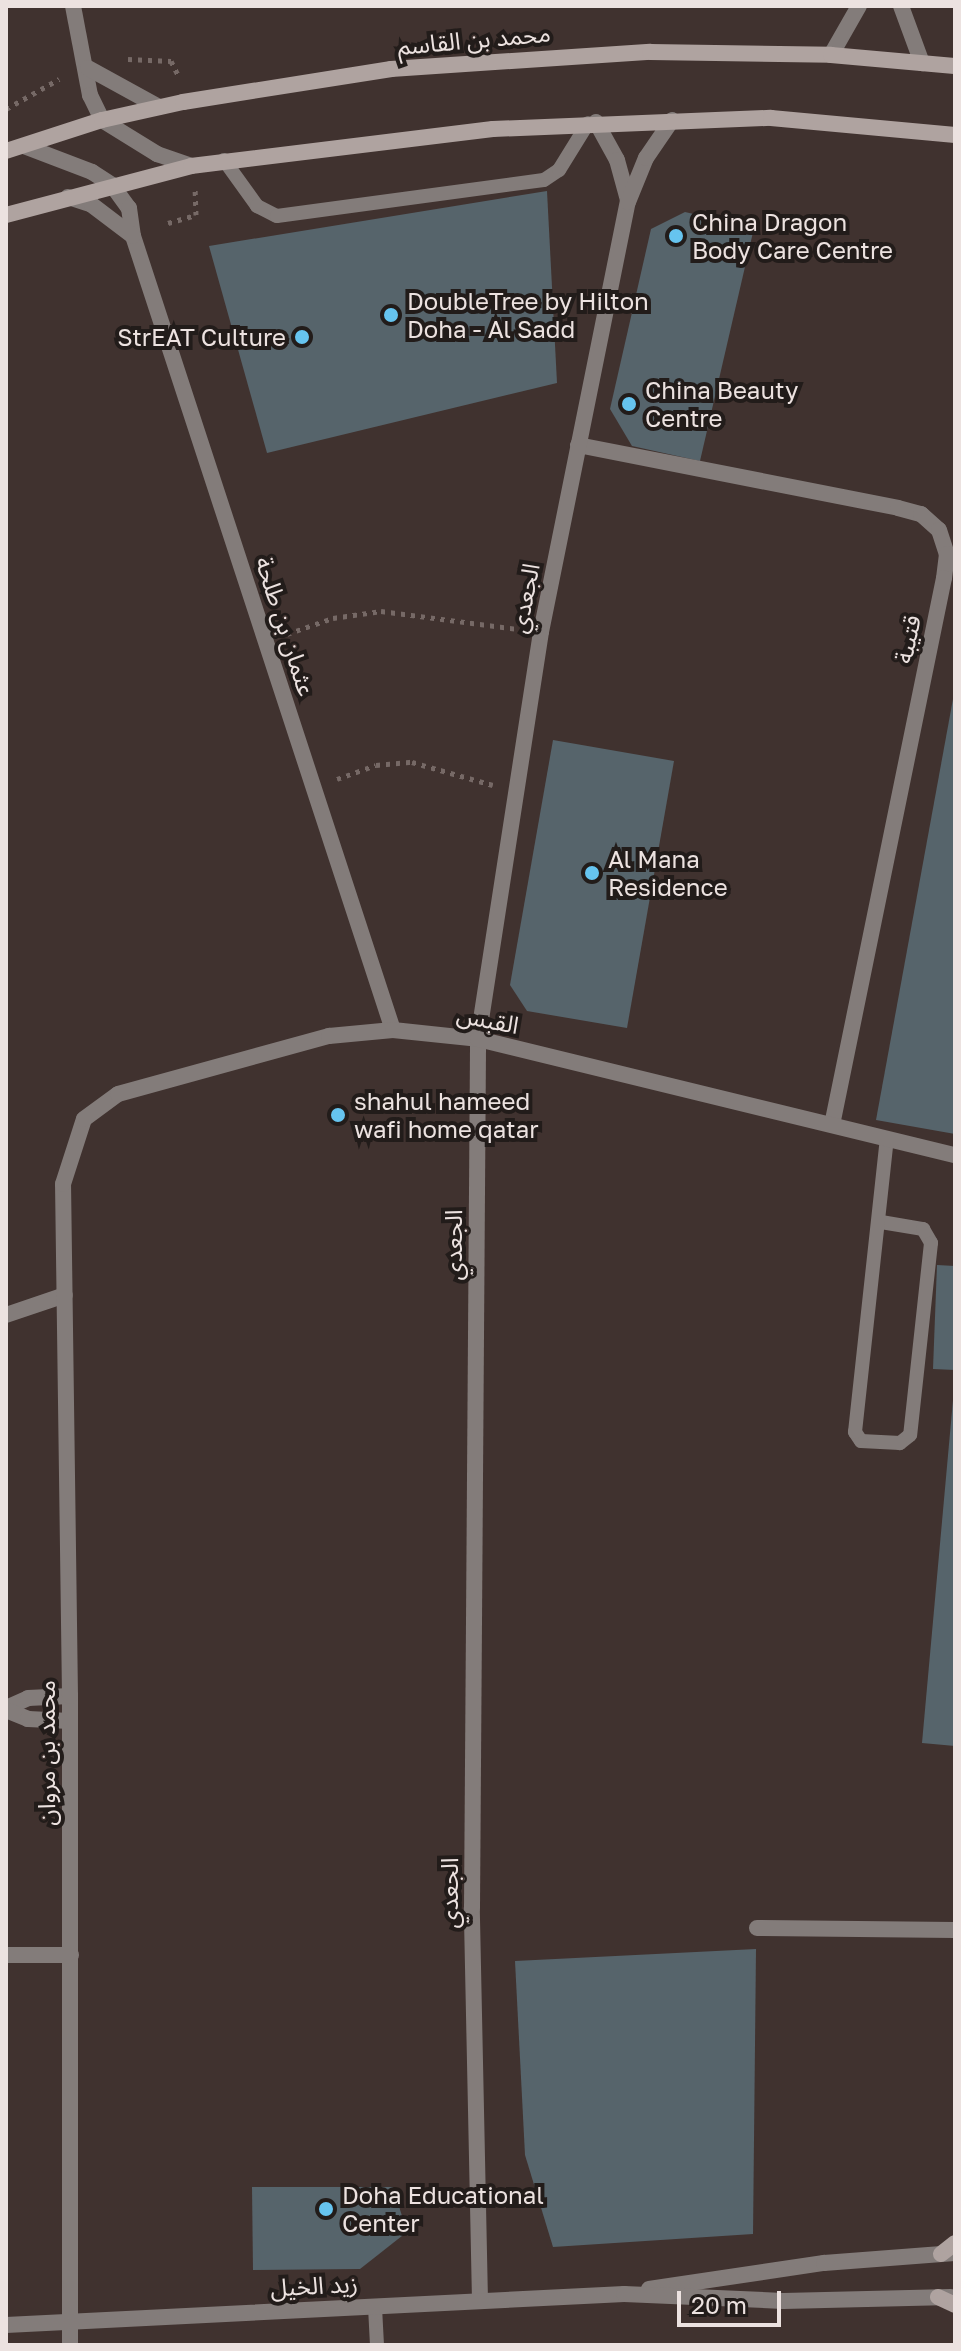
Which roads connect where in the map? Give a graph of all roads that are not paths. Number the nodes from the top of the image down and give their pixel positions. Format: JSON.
{"nodes":[{"id":1,"x":73,"y":6,"type":"edge"},
{"id":2,"x":859,"y":6,"type":"edge"},
{"id":3,"x":901,"y":6,"type":"edge"},
{"id":4,"x":831,"y":55,"type":"junction"},
{"id":5,"x":922,"y":63,"type":"junction"},
{"id":6,"x":955,"y":66,"type":"edge"},
{"id":7,"x":88,"y":68,"type":"junction"},
{"id":8,"x":159,"y":107,"type":"junction"},
{"id":9,"x":102,"y":120,"type":"junction"},
{"id":10,"x":672,"y":120,"type":"junction"},
{"id":11,"x":592,"y":123,"type":"junction"},
{"id":12,"x":955,"y":135,"type":"edge"},
{"id":13,"x":24,"y":146,"type":"junction"},
{"id":14,"x":6,"y":151,"type":"edge"},
{"id":15,"x":224,"y":160,"type":"junction"},
{"id":16,"x":191,"y":166,"type":"junction"},
{"id":17,"x":112,"y":185,"type":"junction"},
{"id":18,"x":68,"y":197,"type":"junction"},
{"id":19,"x":628,"y":202,"type":"junction"},
{"id":20,"x":6,"y":215,"type":"edge"},
{"id":21,"x":133,"y":236,"type":"junction"},
{"id":22,"x":578,"y":445,"type":"junction"},
{"id":23,"x":393,"y":1030,"type":"junction"},
{"id":24,"x":478,"y":1039,"type":"junction"},
{"id":25,"x":832,"y":1125,"type":"junction"},
{"id":26,"x":887,"y":1139,"type":"junction"},
{"id":27,"x":955,"y":1155,"type":"edge"},
{"id":28,"x":63,"y":1184,"type":"joint"},
{"id":29,"x":881,"y":1222,"type":"junction"},
{"id":30,"x":65,"y":1295,"type":"junction"},
{"id":31,"x":6,"y":1315,"type":"edge"},
{"id":32,"x":70,"y":1696,"type":"junction"},
{"id":33,"x":6,"y":1709,"type":"edge"},
{"id":34,"x":70,"y":1721,"type":"junction"},
{"id":35,"x":757,"y":1928,"type":"dead end"},
{"id":36,"x":955,"y":1930,"type":"edge"},
{"id":37,"x":6,"y":1955,"type":"edge"},
{"id":38,"x":71,"y":1955,"type":"junction"},
{"id":39,"x":955,"y":2243,"type":"edge"},
{"id":40,"x":948,"y":2254,"type":"edge"},
{"id":41,"x":624,"y":2294,"type":"junction"},
{"id":42,"x":938,"y":2297,"type":"junction"},
{"id":43,"x":955,"y":2297,"type":"edge"},
{"id":44,"x":480,"y":2301,"type":"junction"},
{"id":45,"x":955,"y":2305,"type":"edge"},
{"id":46,"x":375,"y":2307,"type":"junction"},
{"id":47,"x":72,"y":2321,"type":"junction"},
{"id":48,"x":6,"y":2325,"type":"edge"},
{"id":49,"x":70,"y":2345,"type":"edge"},
{"id":50,"x":377,"y":2345,"type":"edge"}],
"edges":[{"from":1,"to":7,"type":"street"},
{"from":2,"to":4,"type":"street"},
{"from":3,"to":5,"type":"street"},
{"from":4,"to":5,"type":"street","name":"محمد بن القاسم"},
{"from":4,"to":8,"type":"street","name":"محمد بن القاسم"},
{"from":5,"to":6,"type":"street","name":"محمد بن القاسم"},
{"from":7,"to":8,"type":"street"},
{"from":7,"to":9,"type":"street"},
{"from":8,"to":9,"type":"street","name":"محمد بن القاسم"},
{"from":9,"to":13,"type":"street","name":"محمد بن القاسم"},
{"from":9,"to":16,"type":"street"},
{"from":10,"to":11,"type":"street"},
{"from":10,"to":12,"type":"street"},
{"from":10,"to":19,"type":"street","name":"الجعدي"},
{"from":11,"to":15,"type":"street"},
{"from":11,"to":15,"type":"lane"},
{"from":11,"to":19,"type":"street","name":"الجعدي"},
{"from":13,"to":14,"type":"street","name":"محمد بن القاسم"},
{"from":13,"to":17,"type":"street"},
{"from":15,"to":16,"type":"street"},
{"from":16,"to":17,"type":"street"},
{"from":17,"to":18,"type":"street"},
{"from":17,"to":21,"type":"street","name":"عثمان بن طلحة"},
{"from":18,"to":20,"type":"street"},
{"from":18,"to":21,"type":"street"},
{"from":19,"to":22,"type":"street","name":"الجعدي"},
{"from":21,"to":23,"type":"street","name":"عثمان بن طلحة"},
{"from":22,"to":24,"type":"street","name":"الجعدي"},
{"from":22,"to":25,"type":"street","name":"قتيبة"},
{"from":23,"to":24,"type":"street","name":"القبس"},
{"from":23,"to":28,"type":"street","name":"القبس"},
{"from":24,"to":25,"type":"street","name":"القبس"},
{"from":24,"to":44,"type":"street","name":"الجعدي"},
{"from":25,"to":26,"type":"street","name":"القبس"},
{"from":26,"to":27,"type":"street","name":"القبس"},
{"from":26,"to":29,"type":"lane"},
{"from":28,"to":30,"type":"street","name":"محمد بن مروان"},
{"from":29,"to":29,"type":"lane"},
{"from":30,"to":31,"type":"street"},
{"from":30,"to":32,"type":"street","name":"محمد بن مروان"},
{"from":32,"to":33,"type":"street"},
{"from":32,"to":34,"type":"street","name":"محمد بن مروان"},
{"from":33,"to":34,"type":"street"},
{"from":34,"to":38,"type":"street","name":"محمد بن مروان"},
{"from":35,"to":36,"type":"street"},
{"from":37,"to":38,"type":"street"},
{"from":38,"to":47,"type":"street","name":"محمد بن مروان"},
{"from":39,"to":40,"type":"street"},
{"from":40,"to":41,"type":"street","name":"زيد الخيل"},
{"from":41,"to":42,"type":"street","name":"زيد الخيل"},
{"from":41,"to":44,"type":"street","name":"زيد الخيل"},
{"from":42,"to":43,"type":"street","name":"زيد الخيل"},
{"from":42,"to":45,"type":"street"},
{"from":44,"to":46,"type":"street","name":"زيد الخيل"},
{"from":46,"to":47,"type":"street","name":"زيد الخيل"},
{"from":46,"to":50,"type":"lane"},
{"from":47,"to":48,"type":"street","name":"زيد الخيل"},
{"from":47,"to":49,"type":"street","name":"محمد بن مروان"}]}
